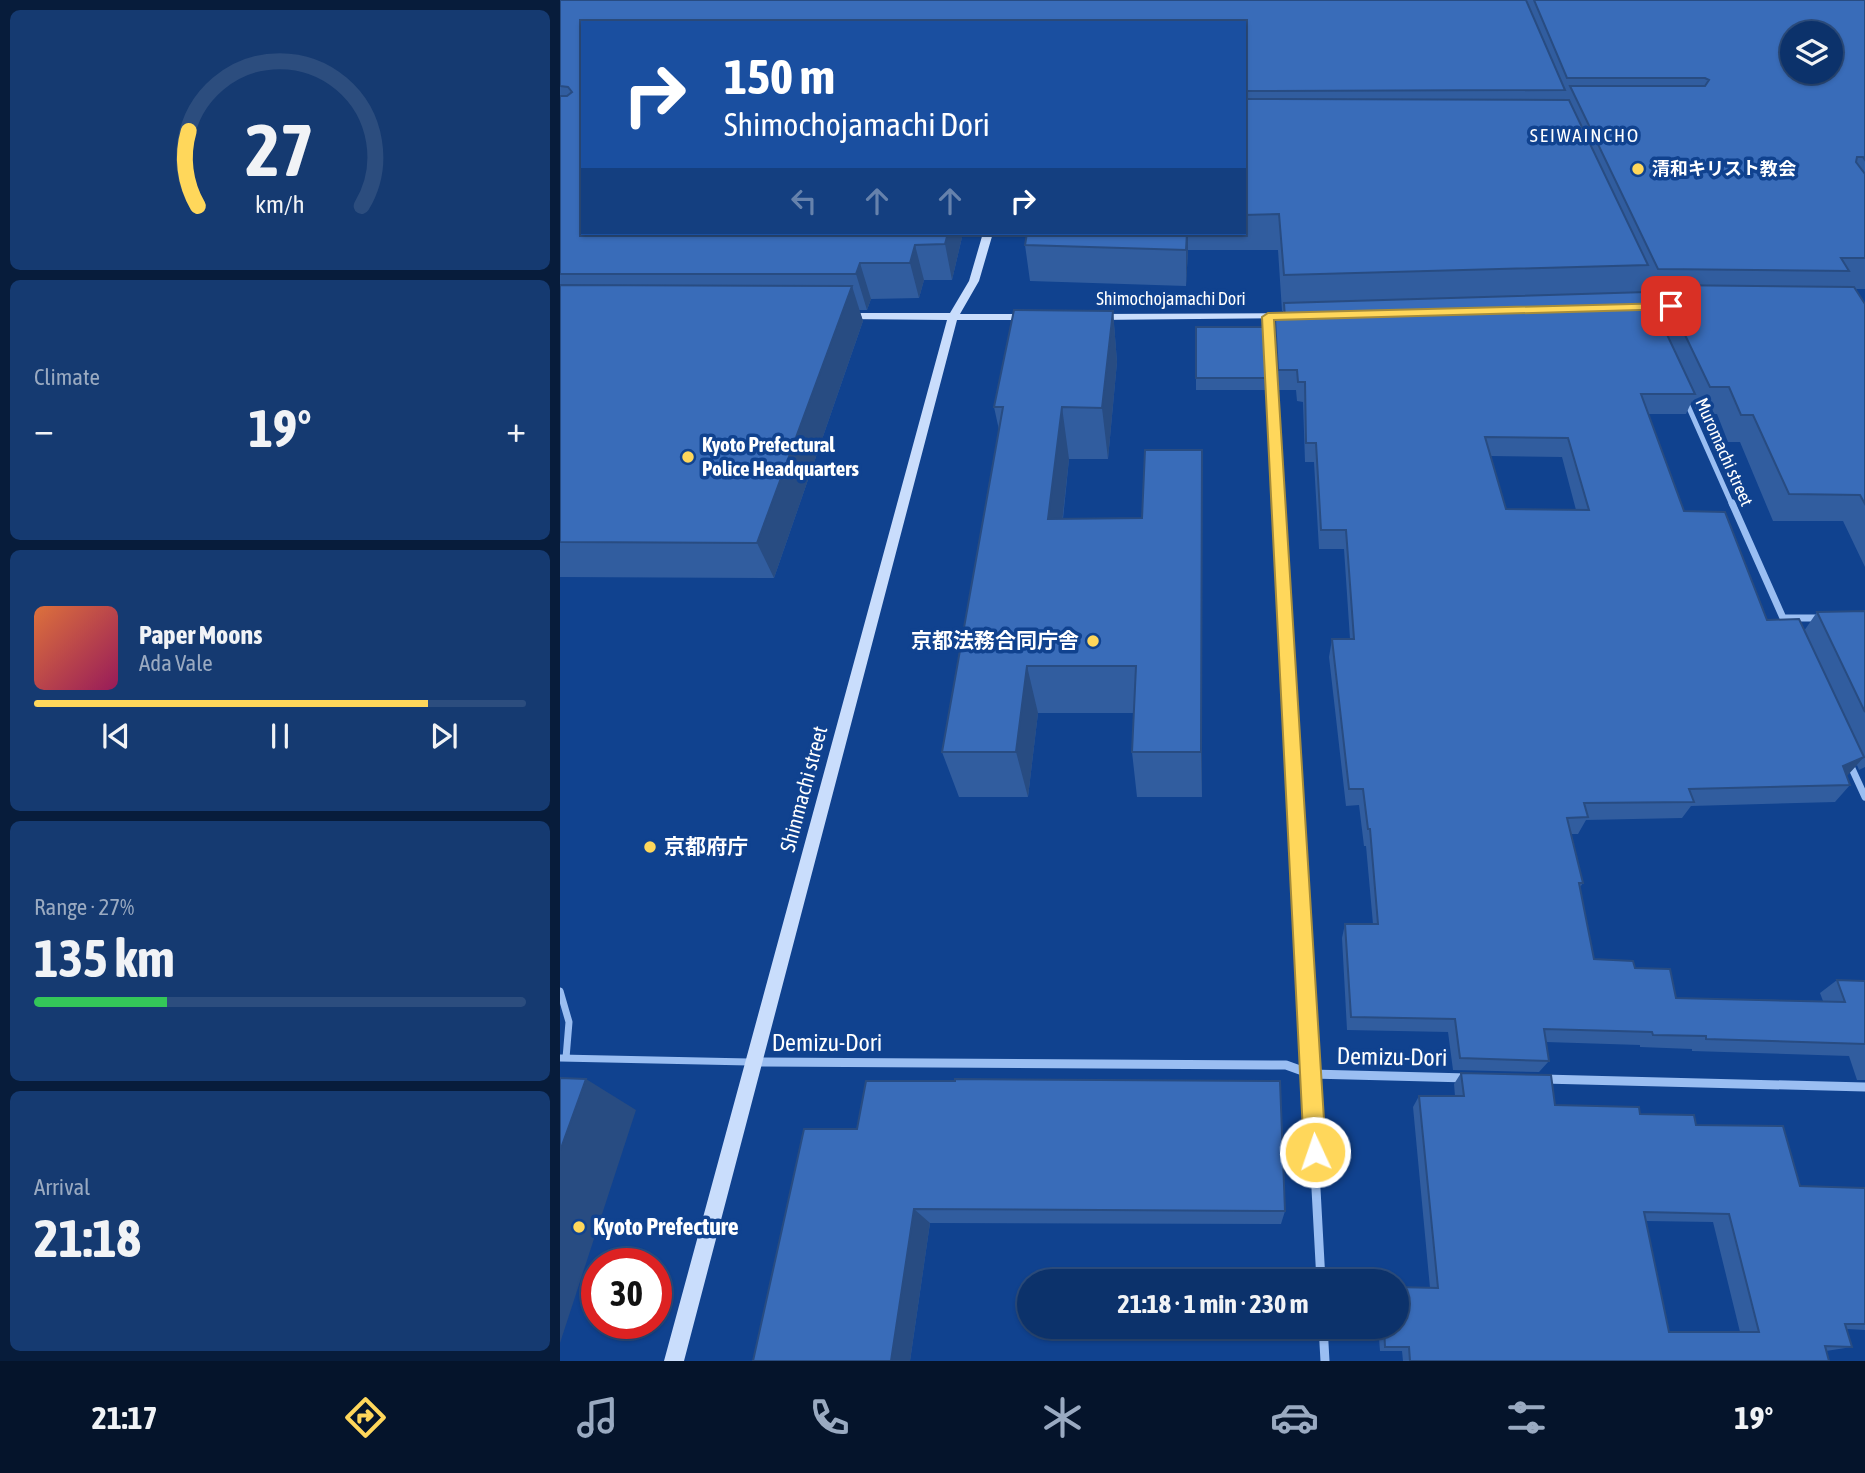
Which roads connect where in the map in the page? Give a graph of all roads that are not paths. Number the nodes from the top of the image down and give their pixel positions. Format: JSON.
{"nodes":[{"id":1,"x":987,"y":235,"type":"edge"},
{"id":2,"x":838,"y":316,"type":"edge"},
{"id":3,"x":1310,"y":316,"type":"edge"},
{"id":4,"x":953,"y":317,"type":"junction"},
{"id":5,"x":1044,"y":317,"type":"edge"},
{"id":6,"x":1086,"y":317,"type":"edge"},
{"id":7,"x":1268,"y":317,"type":"junction"},
{"id":8,"x":1682,"y":393,"type":"edge"},
{"id":9,"x":1783,"y":618,"type":"junction"},
{"id":10,"x":1838,"y":618,"type":"edge"},
{"id":11,"x":1789,"y":630,"type":"edge"},
{"id":12,"x":1843,"y":749,"type":"edge"},
{"id":13,"x":1865,"y":797,"type":"edge"},
{"id":14,"x":560,"y":990,"type":"edge"},
{"id":15,"x":563,"y":1058,"type":"edge"},
{"id":16,"x":753,"y":1062,"type":"junction"},
{"id":17,"x":1311,"y":1074,"type":"junction"},
{"id":18,"x":1477,"y":1078,"type":"edge"},
{"id":19,"x":1533,"y":1079,"type":"edge"},
{"id":20,"x":1865,"y":1087,"type":"edge"},
{"id":21,"x":1320,"y":1269,"type":"edge"},
{"id":22,"x":1324,"y":1339,"type":"edge"},
{"id":23,"x":674,"y":1361,"type":"edge"},
{"id":24,"x":1325,"y":1361,"type":"edge"}],
"edges":[{"from":1,"to":4,"type":"street","name":"Shinmachi street"},
{"from":2,"to":4,"type":"street"},
{"from":3,"to":7,"type":"street","name":"Shimochojamachi Dori"},
{"from":4,"to":5,"type":"street"},
{"from":4,"to":16,"type":"street","name":"Shinmachi street"},
{"from":6,"to":7,"type":"street","name":"Shimochojamachi Dori"},
{"from":7,"to":17,"type":"street"},
{"from":8,"to":9,"type":"street","name":"Muromachi street"},
{"from":9,"to":10,"type":"street"},
{"from":9,"to":11,"type":"street","name":"Muromachi street"},
{"from":12,"to":13,"type":"street"},
{"from":14,"to":15,"type":"lane"},
{"from":15,"to":16,"type":"lane"},
{"from":16,"to":17,"type":"street","name":"Demizu-Dori"},
{"from":16,"to":23,"type":"street","name":"Shinmachi street"},
{"from":17,"to":18,"type":"street","name":"Demizu-Dori"},
{"from":17,"to":21,"type":"street"},
{"from":19,"to":20,"type":"street"},
{"from":22,"to":24,"type":"street"}]}
